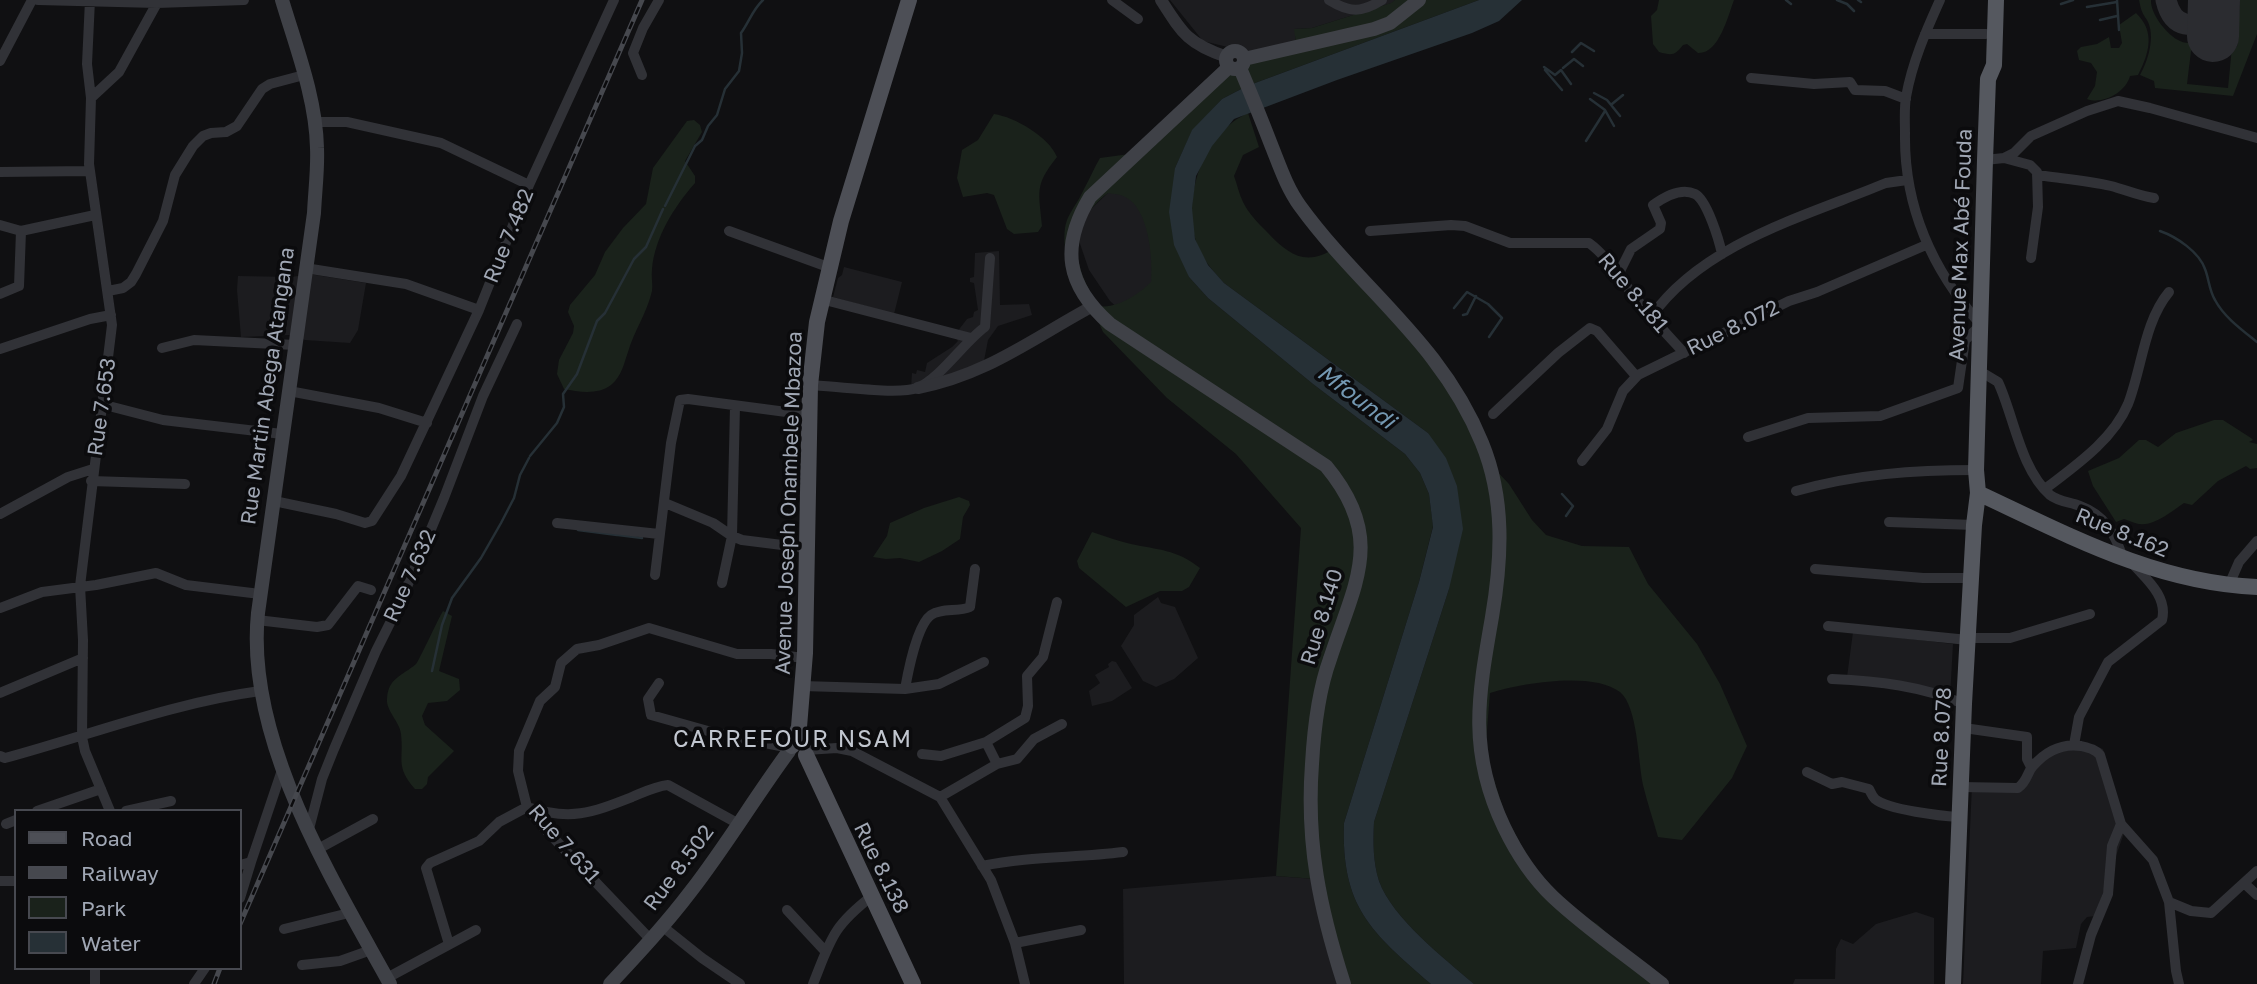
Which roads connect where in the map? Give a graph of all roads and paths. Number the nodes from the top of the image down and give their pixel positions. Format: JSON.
{"nodes":[{"id":1,"x":32,"y":0,"type":"edge"},
{"id":2,"x":38,"y":0,"type":"edge"},
{"id":3,"x":244,"y":0,"type":"edge"},
{"id":4,"x":282,"y":0,"type":"edge"},
{"id":5,"x":614,"y":0,"type":"edge"},
{"id":6,"x":659,"y":0,"type":"edge"},
{"id":7,"x":909,"y":0,"type":"edge"},
{"id":8,"x":1112,"y":0,"type":"edge"},
{"id":9,"x":1161,"y":0,"type":"edge"},
{"id":10,"x":1329,"y":0,"type":"edge"},
{"id":11,"x":1382,"y":0,"type":"edge"},
{"id":12,"x":1419,"y":0,"type":"edge"},
{"id":13,"x":1940,"y":0,"type":"edge"},
{"id":14,"x":1987,"y":0,"type":"edge"},
{"id":15,"x":1996,"y":0,"type":"edge"},
{"id":16,"x":90,"y":1,"type":"edge"},
{"id":17,"x":156,"y":3,"type":"junction"},
{"id":18,"x":1138,"y":19,"type":"dead end"},
{"id":19,"x":1925,"y":34,"type":"junction"},
{"id":20,"x":1986,"y":34,"type":"junction"},
{"id":21,"x":0,"y":61,"type":"edge"},
{"id":22,"x":1235,"y":63,"type":"junction"},
{"id":23,"x":304,"y":75,"type":"junction"},
{"id":24,"x":642,"y":75,"type":"dead end"},
{"id":25,"x":1751,"y":78,"type":"dead end"},
{"id":26,"x":1988,"y":79,"type":"junction"},
{"id":27,"x":91,"y":98,"type":"junction"},
{"id":28,"x":1906,"y":99,"type":"junction"},
{"id":29,"x":315,"y":122,"type":"junction"},
{"id":30,"x":2257,"y":138,"type":"edge"},
{"id":31,"x":2004,"y":158,"type":"junction"},
{"id":32,"x":1985,"y":160,"type":"junction"},
{"id":33,"x":89,"y":171,"type":"junction"},
{"id":34,"x":0,"y":172,"type":"edge"},
{"id":35,"x":2037,"y":176,"type":"junction"},
{"id":36,"x":1907,"y":180,"type":"junction"},
{"id":37,"x":529,"y":185,"type":"junction"},
{"id":38,"x":2154,"y":198,"type":"dead end"},
{"id":39,"x":95,"y":215,"type":"junction"},
{"id":40,"x":0,"y":225,"type":"edge"},
{"id":41,"x":729,"y":230,"type":"dead end"},
{"id":42,"x":21,"y":231,"type":"junction"},
{"id":43,"x":1370,"y":231,"type":"dead end"},
{"id":44,"x":1926,"y":245,"type":"junction"},
{"id":45,"x":1722,"y":254,"type":"junction"},
{"id":46,"x":990,"y":258,"type":"dead end"},
{"id":47,"x":2031,"y":258,"type":"dead end"},
{"id":48,"x":828,"y":267,"type":"junction"},
{"id":49,"x":305,"y":268,"type":"junction"},
{"id":50,"x":1619,"y":273,"type":"junction"},
{"id":51,"x":108,"y":291,"type":"junction"},
{"id":52,"x":2169,"y":292,"type":"dead end"},
{"id":53,"x":0,"y":294,"type":"edge"},
{"id":54,"x":821,"y":299,"type":"junction"},
{"id":55,"x":1091,"y":307,"type":"junction"},
{"id":56,"x":479,"y":310,"type":"junction"},
{"id":57,"x":111,"y":315,"type":"junction"},
{"id":58,"x":1651,"y":317,"type":"junction"},
{"id":59,"x":517,"y":324,"type":"dead end"},
{"id":60,"x":1981,"y":325,"type":"junction"},
{"id":61,"x":971,"y":338,"type":"junction"},
{"id":62,"x":295,"y":345,"type":"junction"},
{"id":63,"x":162,"y":348,"type":"dead end"},
{"id":64,"x":0,"y":349,"type":"edge"},
{"id":65,"x":1684,"y":353,"type":"junction"},
{"id":66,"x":1636,"y":376,"type":"junction"},
{"id":67,"x":1978,"y":376,"type":"junction"},
{"id":68,"x":810,"y":385,"type":"junction"},
{"id":69,"x":918,"y":388,"type":"junction"},
{"id":70,"x":1958,"y":388,"type":"junction"},
{"id":71,"x":289,"y":391,"type":"junction"},
{"id":72,"x":101,"y":404,"type":"junction"},
{"id":73,"x":735,"y":406,"type":"junction"},
{"id":74,"x":1493,"y":414,"type":"dead end"},
{"id":75,"x":809,"y":415,"type":"junction"},
{"id":76,"x":427,"y":423,"type":"junction"},
{"id":77,"x":282,"y":434,"type":"junction"},
{"id":78,"x":1748,"y":437,"type":"dead end"},
{"id":79,"x":1582,"y":461,"type":"dead end"},
{"id":80,"x":93,"y":470,"type":"junction"},
{"id":81,"x":1976,"y":470,"type":"junction"},
{"id":82,"x":91,"y":481,"type":"junction"},
{"id":83,"x":185,"y":484,"type":"dead end"},
{"id":84,"x":2045,"y":489,"type":"junction"},
{"id":85,"x":1796,"y":491,"type":"dead end"},
{"id":86,"x":1978,"y":493,"type":"junction"},
{"id":87,"x":274,"y":500,"type":"junction"},
{"id":88,"x":664,"y":503,"type":"junction"},
{"id":89,"x":0,"y":514,"type":"edge"},
{"id":90,"x":1889,"y":522,"type":"dead end"},
{"id":91,"x":557,"y":523,"type":"dead end"},
{"id":92,"x":1974,"y":525,"type":"junction"},
{"id":93,"x":659,"y":534,"type":"junction"},
{"id":94,"x":732,"y":536,"type":"junction"},
{"id":95,"x":2257,"y":541,"type":"edge"},
{"id":96,"x":806,"y":548,"type":"junction"},
{"id":97,"x":2127,"y":560,"type":"junction"},
{"id":98,"x":975,"y":569,"type":"dead end"},
{"id":99,"x":1815,"y":569,"type":"dead end"},
{"id":100,"x":655,"y":575,"type":"dead end"},
{"id":101,"x":1971,"y":578,"type":"junction"},
{"id":102,"x":722,"y":583,"type":"dead end"},
{"id":103,"x":2230,"y":585,"type":"junction"},
{"id":104,"x":80,"y":586,"type":"junction"},
{"id":105,"x":2257,"y":587,"type":"edge"},
{"id":106,"x":370,"y":590,"type":"dead end"},
{"id":107,"x":260,"y":594,"type":"junction"},
{"id":108,"x":1057,"y":602,"type":"dead end"},
{"id":109,"x":0,"y":608,"type":"edge"},
{"id":110,"x":2090,"y":614,"type":"dead end"},
{"id":111,"x":257,"y":621,"type":"junction"},
{"id":112,"x":1828,"y":626,"type":"dead end"},
{"id":113,"x":1968,"y":639,"type":"junction"},
{"id":114,"x":83,"y":658,"type":"junction"},
{"id":115,"x":804,"y":658,"type":"junction"},
{"id":116,"x":984,"y":662,"type":"dead end"},
{"id":117,"x":1832,"y":679,"type":"dead end"},
{"id":118,"x":659,"y":683,"type":"dead end"},
{"id":119,"x":802,"y":687,"type":"junction"},
{"id":120,"x":905,"y":689,"type":"junction"},
{"id":121,"x":260,"y":691,"type":"junction"},
{"id":122,"x":0,"y":693,"type":"edge"},
{"id":123,"x":1964,"y":704,"type":"junction"},
{"id":124,"x":1062,"y":724,"type":"dead end"},
{"id":125,"x":1964,"y":728,"type":"junction"},
{"id":126,"x":82,"y":737,"type":"junction"},
{"id":127,"x":986,"y":742,"type":"junction"},
{"id":128,"x":2074,"y":745,"type":"junction"},
{"id":129,"x":799,"y":754,"type":"junction"},
{"id":130,"x":922,"y":754,"type":"dead end"},
{"id":131,"x":0,"y":756,"type":"edge"},
{"id":132,"x":997,"y":764,"type":"junction"},
{"id":133,"x":2031,"y":767,"type":"junction"},
{"id":134,"x":285,"y":772,"type":"junction"},
{"id":135,"x":1807,"y":772,"type":"dead end"},
{"id":136,"x":1961,"y":787,"type":"junction"},
{"id":137,"x":101,"y":789,"type":"junction"},
{"id":138,"x":940,"y":797,"type":"junction"},
{"id":139,"x":171,"y":801,"type":"dead end"},
{"id":140,"x":527,"y":807,"type":"junction"},
{"id":141,"x":43,"y":809,"type":"edge"},
{"id":142,"x":109,"y":809,"type":"edge"},
{"id":143,"x":135,"y":809,"type":"edge"},
{"id":144,"x":1959,"y":817,"type":"junction"},
{"id":145,"x":373,"y":819,"type":"dead end"},
{"id":146,"x":737,"y":823,"type":"junction"},
{"id":147,"x":2121,"y":824,"type":"junction"},
{"id":148,"x":308,"y":828,"type":"junction"},
{"id":149,"x":318,"y":849,"type":"junction"},
{"id":150,"x":1123,"y":852,"type":"dead end"},
{"id":151,"x":251,"y":862,"type":"junction"},
{"id":152,"x":242,"y":864,"type":"edge"},
{"id":153,"x":982,"y":866,"type":"junction"},
{"id":154,"x":2257,"y":871,"type":"edge"},
{"id":155,"x":2244,"y":883,"type":"junction"},
{"id":156,"x":242,"y":891,"type":"edge"},
{"id":157,"x":2257,"y":895,"type":"edge"},
{"id":158,"x":872,"y":896,"type":"junction"},
{"id":159,"x":2169,"y":902,"type":"junction"},
{"id":160,"x":787,"y":910,"type":"dead end"},
{"id":161,"x":349,"y":914,"type":"junction"},
{"id":162,"x":662,"y":926,"type":"junction"},
{"id":163,"x":285,"y":929,"type":"dead end"},
{"id":164,"x":476,"y":930,"type":"dead end"},
{"id":165,"x":1081,"y":930,"type":"dead end"},
{"id":166,"x":650,"y":939,"type":"junction"},
{"id":167,"x":1015,"y":943,"type":"junction"},
{"id":168,"x":449,"y":944,"type":"junction"},
{"id":169,"x":371,"y":950,"type":"junction"},
{"id":170,"x":825,"y":951,"type":"junction"},
{"id":171,"x":302,"y":965,"type":"dead end"},
{"id":172,"x":388,"y":981,"type":"edge"},
{"id":173,"x":610,"y":984,"type":"edge"},
{"id":174,"x":740,"y":984,"type":"edge"},
{"id":175,"x":813,"y":984,"type":"edge"},
{"id":176,"x":914,"y":984,"type":"edge"},
{"id":177,"x":1026,"y":984,"type":"edge"},
{"id":178,"x":1345,"y":984,"type":"edge"},
{"id":179,"x":1662,"y":984,"type":"edge"},
{"id":180,"x":1953,"y":984,"type":"edge"},
{"id":181,"x":2078,"y":984,"type":"edge"},
{"id":182,"x":2179,"y":984,"type":"edge"}],
"edges":[{"from":1,"to":21,"type":"street"},
{"from":2,"to":16,"type":"street"},
{"from":3,"to":17,"type":"street"},
{"from":4,"to":23,"type":"main road","name":"Rue Martin Abega Atangana"},
{"from":5,"to":37,"type":"street","name":"Rue 7.482"},
{"from":6,"to":24,"type":"street"},
{"from":7,"to":48,"type":"main road","name":"Avenue Joseph Onambele Mbazoa"},
{"from":8,"to":18,"type":"street"},
{"from":9,"to":22,"type":"street"},
{"from":10,"to":11,"type":"street"},
{"from":12,"to":22,"type":"main road"},
{"from":13,"to":19,"type":"street"},
{"from":14,"to":20,"type":"highway"},
{"from":15,"to":26,"type":"highway","name":"Avenue Max Abé Fouda"},
{"from":16,"to":17,"type":"street"},
{"from":16,"to":27,"type":"street","name":"Rue 7.653"},
{"from":17,"to":27,"type":"street"},
{"from":19,"to":20,"type":"street"},
{"from":19,"to":28,"type":"street"},
{"from":20,"to":26,"type":"highway"},
{"from":22,"to":55,"type":"main road","name":"Rue 8.140"},
{"from":22,"to":179,"type":"main road"},
{"from":23,"to":29,"type":"main road","name":"Rue Martin Abega Atangana"},
{"from":23,"to":51,"type":"street"},
{"from":25,"to":28,"type":"street"},
{"from":26,"to":32,"type":"highway","name":"Avenue Max Abé Fouda"},
{"from":27,"to":33,"type":"street","name":"Rue 7.653"},
{"from":28,"to":36,"type":"street"},
{"from":29,"to":37,"type":"street"},
{"from":29,"to":49,"type":"main road","name":"Rue Martin Abega Atangana"},
{"from":30,"to":31,"type":"street"},
{"from":31,"to":32,"type":"street"},
{"from":31,"to":35,"type":"street"},
{"from":32,"to":60,"type":"highway","name":"Avenue Max Abé Fouda"},
{"from":33,"to":34,"type":"street"},
{"from":33,"to":39,"type":"street","name":"Rue 7.653"},
{"from":35,"to":38,"type":"street"},
{"from":35,"to":47,"type":"street"},
{"from":36,"to":44,"type":"street"},
{"from":36,"to":45,"type":"street"},
{"from":37,"to":56,"type":"street","name":"Rue 7.482"},
{"from":39,"to":42,"type":"street"},
{"from":39,"to":51,"type":"street","name":"Rue 7.653"},
{"from":40,"to":42,"type":"street"},
{"from":41,"to":48,"type":"street"},
{"from":42,"to":53,"type":"street"},
{"from":43,"to":50,"type":"street","name":"Rue 8.181"},
{"from":44,"to":60,"type":"street"},
{"from":44,"to":65,"type":"street","name":"Rue 8.072"},
{"from":45,"to":50,"type":"street"},
{"from":45,"to":58,"type":"street"},
{"from":46,"to":61,"type":"street"},
{"from":48,"to":54,"type":"main road","name":"Avenue Joseph Onambele Mbazoa"},
{"from":49,"to":56,"type":"street","name":"Rue 7.482"},
{"from":49,"to":62,"type":"main road","name":"Rue Martin Abega Atangana"},
{"from":50,"to":58,"type":"street","name":"Rue 8.181"},
{"from":51,"to":57,"type":"street","name":"Rue 7.653"},
{"from":52,"to":84,"type":"street"},
{"from":54,"to":61,"type":"street"},
{"from":54,"to":68,"type":"main road","name":"Avenue Joseph Onambele Mbazoa"},
{"from":55,"to":69,"type":"street"},
{"from":55,"to":178,"type":"main road","name":"Rue 8.140"},
{"from":56,"to":76,"type":"street"},
{"from":57,"to":64,"type":"street"},
{"from":57,"to":72,"type":"street","name":"Rue 7.653"},
{"from":58,"to":65,"type":"street","name":"Rue 8.181"},
{"from":59,"to":148,"type":"street","name":"Rue 7.632"},
{"from":60,"to":67,"type":"highway","name":"Avenue Max Abé Fouda"},
{"from":60,"to":70,"type":"street"},
{"from":61,"to":69,"type":"street"},
{"from":62,"to":63,"type":"street"},
{"from":62,"to":71,"type":"main road","name":"Rue Martin Abega Atangana"},
{"from":65,"to":66,"type":"street","name":"Rue 8.072"},
{"from":66,"to":74,"type":"street"},
{"from":66,"to":79,"type":"street","name":"Rue 8.072"},
{"from":67,"to":70,"type":"street"},
{"from":67,"to":81,"type":"highway","name":"Avenue Max Abé Fouda"},
{"from":67,"to":84,"type":"street"},
{"from":68,"to":69,"type":"street"},
{"from":68,"to":75,"type":"main road","name":"Avenue Joseph Onambele Mbazoa"},
{"from":70,"to":78,"type":"street"},
{"from":71,"to":76,"type":"street"},
{"from":71,"to":77,"type":"main road","name":"Rue Martin Abega Atangana"},
{"from":72,"to":77,"type":"street"},
{"from":72,"to":80,"type":"street","name":"Rue 7.653"},
{"from":73,"to":75,"type":"street"},
{"from":73,"to":88,"type":"street"},
{"from":73,"to":94,"type":"street"},
{"from":75,"to":96,"type":"main road","name":"Avenue Joseph Onambele Mbazoa"},
{"from":76,"to":87,"type":"street"},
{"from":77,"to":87,"type":"main road","name":"Rue Martin Abega Atangana"},
{"from":80,"to":82,"type":"street","name":"Rue 7.653"},
{"from":80,"to":89,"type":"street"},
{"from":81,"to":85,"type":"street"},
{"from":81,"to":86,"type":"highway","name":"Avenue Max Abé Fouda"},
{"from":82,"to":83,"type":"street"},
{"from":82,"to":104,"type":"street","name":"Rue 7.653"},
{"from":84,"to":97,"type":"street"},
{"from":86,"to":92,"type":"highway","name":"Rue 8.078"},
{"from":86,"to":97,"type":"highway","name":"Rue 8.162"},
{"from":87,"to":107,"type":"main road","name":"Rue Martin Abega Atangana"},
{"from":88,"to":93,"type":"street"},
{"from":88,"to":94,"type":"street"},
{"from":90,"to":92,"type":"street"},
{"from":91,"to":93,"type":"street"},
{"from":92,"to":101,"type":"highway","name":"Rue 8.078"},
{"from":93,"to":100,"type":"street"},
{"from":94,"to":96,"type":"street"},
{"from":94,"to":102,"type":"street"},
{"from":95,"to":103,"type":"street"},
{"from":96,"to":115,"type":"main road","name":"Avenue Joseph Onambele Mbazoa"},
{"from":97,"to":103,"type":"highway","name":"Rue 8.162"},
{"from":97,"to":128,"type":"street"},
{"from":98,"to":120,"type":"street"},
{"from":99,"to":101,"type":"street"},
{"from":101,"to":113,"type":"highway","name":"Rue 8.078"},
{"from":103,"to":105,"type":"highway","name":"Rue 8.162"},
{"from":104,"to":107,"type":"street"},
{"from":104,"to":109,"type":"street"},
{"from":104,"to":114,"type":"street","name":"Rue 7.653"},
{"from":106,"to":111,"type":"street","name":"Rue 7.632"},
{"from":107,"to":111,"type":"main road","name":"Rue Martin Abega Atangana"},
{"from":108,"to":127,"type":"street"},
{"from":110,"to":113,"type":"street"},
{"from":111,"to":121,"type":"main road","name":"Rue Martin Abega Atangana"},
{"from":112,"to":113,"type":"street"},
{"from":113,"to":123,"type":"highway","name":"Rue 8.078"},
{"from":114,"to":122,"type":"street"},
{"from":114,"to":126,"type":"street","name":"Rue 7.653"},
{"from":115,"to":119,"type":"main road","name":"Avenue Joseph Onambele Mbazoa"},
{"from":115,"to":140,"type":"street","name":"Rue 7.631"},
{"from":116,"to":120,"type":"street"},
{"from":117,"to":123,"type":"street"},
{"from":118,"to":129,"type":"street"},
{"from":119,"to":120,"type":"street"},
{"from":119,"to":129,"type":"main road","name":"Avenue Joseph Onambele Mbazoa"},
{"from":121,"to":126,"type":"street"},
{"from":121,"to":134,"type":"main road","name":"Rue Martin Abega Atangana"},
{"from":123,"to":125,"type":"highway","name":"Rue 8.078"},
{"from":124,"to":132,"type":"street"},
{"from":125,"to":133,"type":"street"},
{"from":125,"to":136,"type":"highway","name":"Rue 8.078"},
{"from":126,"to":131,"type":"street"},
{"from":126,"to":137,"type":"street","name":"Rue 7.653"},
{"from":127,"to":130,"type":"street"},
{"from":127,"to":132,"type":"street"},
{"from":128,"to":133,"type":"street"},
{"from":128,"to":147,"type":"street"},
{"from":129,"to":138,"type":"street"},
{"from":129,"to":146,"type":"main road","name":"Rue 8.502"},
{"from":129,"to":158,"type":"main road","name":"Rue 8.138"},
{"from":132,"to":138,"type":"street"},
{"from":133,"to":136,"type":"street"},
{"from":134,"to":148,"type":"main road","name":"Rue Martin Abega Atangana"},
{"from":134,"to":151,"type":"street"},
{"from":135,"to":144,"type":"street"},
{"from":136,"to":144,"type":"highway","name":"Rue 8.078"},
{"from":137,"to":141,"type":"street"},
{"from":137,"to":142,"type":"street","name":"Rue 7.653"},
{"from":138,"to":153,"type":"street"},
{"from":139,"to":143,"type":"street"},
{"from":140,"to":146,"type":"street"},
{"from":140,"to":166,"type":"street","name":"Rue 7.631"},
{"from":140,"to":168,"type":"street"},
{"from":144,"to":180,"type":"highway","name":"Rue 8.078"},
{"from":145,"to":149,"type":"street"},
{"from":146,"to":162,"type":"main road","name":"Rue 8.502"},
{"from":147,"to":159,"type":"street"},
{"from":147,"to":181,"type":"street"},
{"from":148,"to":149,"type":"main road","name":"Rue Martin Abega Atangana"},
{"from":149,"to":161,"type":"main road","name":"Rue Martin Abega Atangana"},
{"from":150,"to":153,"type":"street"},
{"from":151,"to":152,"type":"street"},
{"from":151,"to":156,"type":"street"},
{"from":153,"to":167,"type":"street"},
{"from":154,"to":155,"type":"street"},
{"from":155,"to":157,"type":"street"},
{"from":155,"to":159,"type":"street"},
{"from":158,"to":170,"type":"street"},
{"from":158,"to":176,"type":"main road","name":"Rue 8.138"},
{"from":159,"to":182,"type":"street"},
{"from":160,"to":170,"type":"street"},
{"from":161,"to":163,"type":"street"},
{"from":161,"to":169,"type":"main road","name":"Rue Martin Abega Atangana"},
{"from":162,"to":166,"type":"main road","name":"Rue 8.502"},
{"from":162,"to":174,"type":"street"},
{"from":164,"to":168,"type":"street"},
{"from":165,"to":167,"type":"street"},
{"from":166,"to":173,"type":"main road","name":"Rue 8.502"},
{"from":167,"to":177,"type":"street"},
{"from":168,"to":172,"type":"street"},
{"from":169,"to":171,"type":"street"},
{"from":169,"to":172,"type":"main road","name":"Rue Martin Abega Atangana"},
{"from":170,"to":175,"type":"street"}]}
